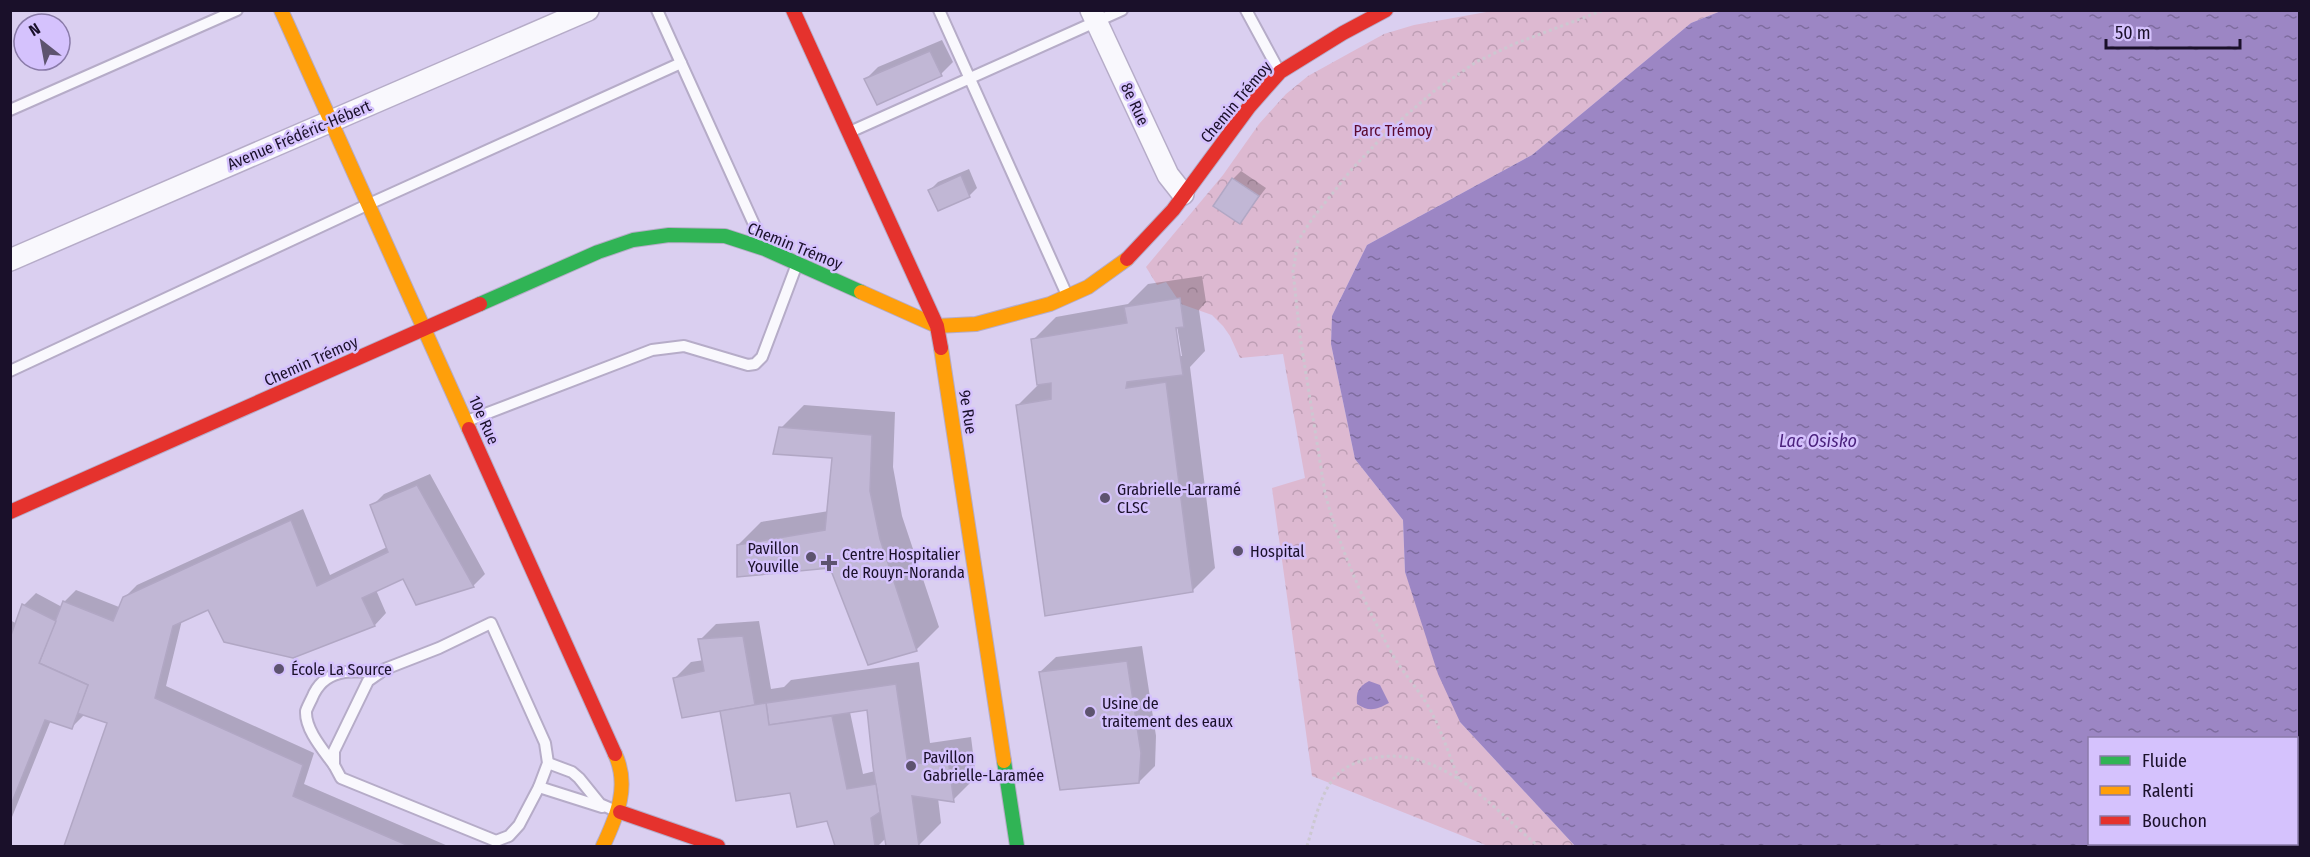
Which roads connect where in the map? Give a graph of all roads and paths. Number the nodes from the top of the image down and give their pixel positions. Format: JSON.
{"nodes":[{"id":1,"x":237,"y":10,"type":"edge"},
{"id":2,"x":281,"y":10,"type":"edge"},
{"id":3,"x":588,"y":10,"type":"edge"},
{"id":4,"x":657,"y":10,"type":"edge"},
{"id":5,"x":794,"y":10,"type":"edge"},
{"id":6,"x":939,"y":10,"type":"edge"},
{"id":7,"x":1122,"y":10,"type":"edge"},
{"id":8,"x":1246,"y":10,"type":"edge"},
{"id":9,"x":1386,"y":10,"type":"edge"},
{"id":10,"x":1604,"y":10,"type":"edge"},
{"id":11,"x":1094,"y":16,"type":"edge"},
{"id":12,"x":681,"y":63,"type":"junction"},
{"id":13,"x":1280,"y":72,"type":"junction"},
{"id":14,"x":968,"y":79,"type":"junction"},
{"id":15,"x":10,"y":110,"type":"edge"},
{"id":16,"x":331,"y":121,"type":"junction"},
{"id":17,"x":849,"y":132,"type":"junction"},
{"id":18,"x":1183,"y":194,"type":"junction"},
{"id":19,"x":369,"y":204,"type":"junction"},
{"id":20,"x":765,"y":249,"type":"junction"},
{"id":21,"x":10,"y":260,"type":"edge"},
{"id":22,"x":797,"y":264,"type":"junction"},
{"id":23,"x":1068,"y":297,"type":"junction"},
{"id":24,"x":937,"y":326,"type":"junction"},
{"id":25,"x":425,"y":329,"type":"junction"},
{"id":26,"x":10,"y":371,"type":"edge"},
{"id":27,"x":467,"y":422,"type":"junction"},
{"id":28,"x":10,"y":512,"type":"edge"},
{"id":29,"x":379,"y":673,"type":"junction"},
{"id":30,"x":548,"y":763,"type":"junction"},
{"id":31,"x":334,"y":765,"type":"junction"},
{"id":32,"x":1459,"y":779,"type":"junction"},
{"id":33,"x":539,"y":787,"type":"junction"},
{"id":34,"x":620,"y":812,"type":"junction"},
{"id":35,"x":1022,"y":842,"type":"edge"},
{"id":36,"x":603,"y":846,"type":"edge"},
{"id":37,"x":718,"y":846,"type":"edge"},
{"id":38,"x":1307,"y":846,"type":"edge"},
{"id":39,"x":1538,"y":846,"type":"edge"}],
"edges":[{"from":1,"to":15,"type":"lane"},
{"from":2,"to":16,"type":"street","name":"10e Rue"},
{"from":3,"to":16,"type":"street","name":"Avenue Frédéric-Hébert"},
{"from":4,"to":12,"type":"lane"},
{"from":5,"to":17,"type":"street","name":"9e Rue"},
{"from":6,"to":14,"type":"lane"},
{"from":7,"to":11,"type":"lane"},
{"from":8,"to":13,"type":"lane"},
{"from":9,"to":13,"type":"street","name":"Chemin Trémoy"},
{"from":10,"to":32,"type":"path"},
{"from":11,"to":14,"type":"lane"},
{"from":11,"to":18,"type":"street","name":"8e Rue"},
{"from":12,"to":19,"type":"lane"},
{"from":12,"to":20,"type":"lane"},
{"from":13,"to":18,"type":"street","name":"Chemin Trémoy"},
{"from":14,"to":17,"type":"lane"},
{"from":14,"to":23,"type":"lane"},
{"from":16,"to":19,"type":"street","name":"10e Rue"},
{"from":16,"to":21,"type":"street","name":"Avenue Frédéric-Hébert"},
{"from":17,"to":24,"type":"street","name":"9e Rue"},
{"from":18,"to":23,"type":"street","name":"Chemin Trémoy"},
{"from":19,"to":25,"type":"street","name":"10e Rue"},
{"from":19,"to":26,"type":"lane"},
{"from":20,"to":22,"type":"street","name":"Chemin Trémoy"},
{"from":20,"to":25,"type":"street","name":"Chemin Trémoy"},
{"from":22,"to":24,"type":"street","name":"Chemin Trémoy"},
{"from":22,"to":27,"type":"lane"},
{"from":23,"to":24,"type":"street","name":"Chemin Trémoy"},
{"from":24,"to":35,"type":"street","name":"9e Rue"},
{"from":25,"to":27,"type":"street","name":"10e Rue"},
{"from":25,"to":28,"type":"street","name":"Chemin Trémoy"},
{"from":27,"to":34,"type":"street","name":"10e Rue"},
{"from":29,"to":30,"type":"lane"},
{"from":29,"to":31,"type":"lane"},
{"from":29,"to":31,"type":"lane"},
{"from":30,"to":33,"type":"lane"},
{"from":30,"to":34,"type":"lane"},
{"from":31,"to":33,"type":"lane"},
{"from":32,"to":38,"type":"path"},
{"from":32,"to":39,"type":"path"},
{"from":33,"to":34,"type":"lane"},
{"from":34,"to":36,"type":"street","name":"10e Rue"},
{"from":34,"to":37,"type":"street"}]}
